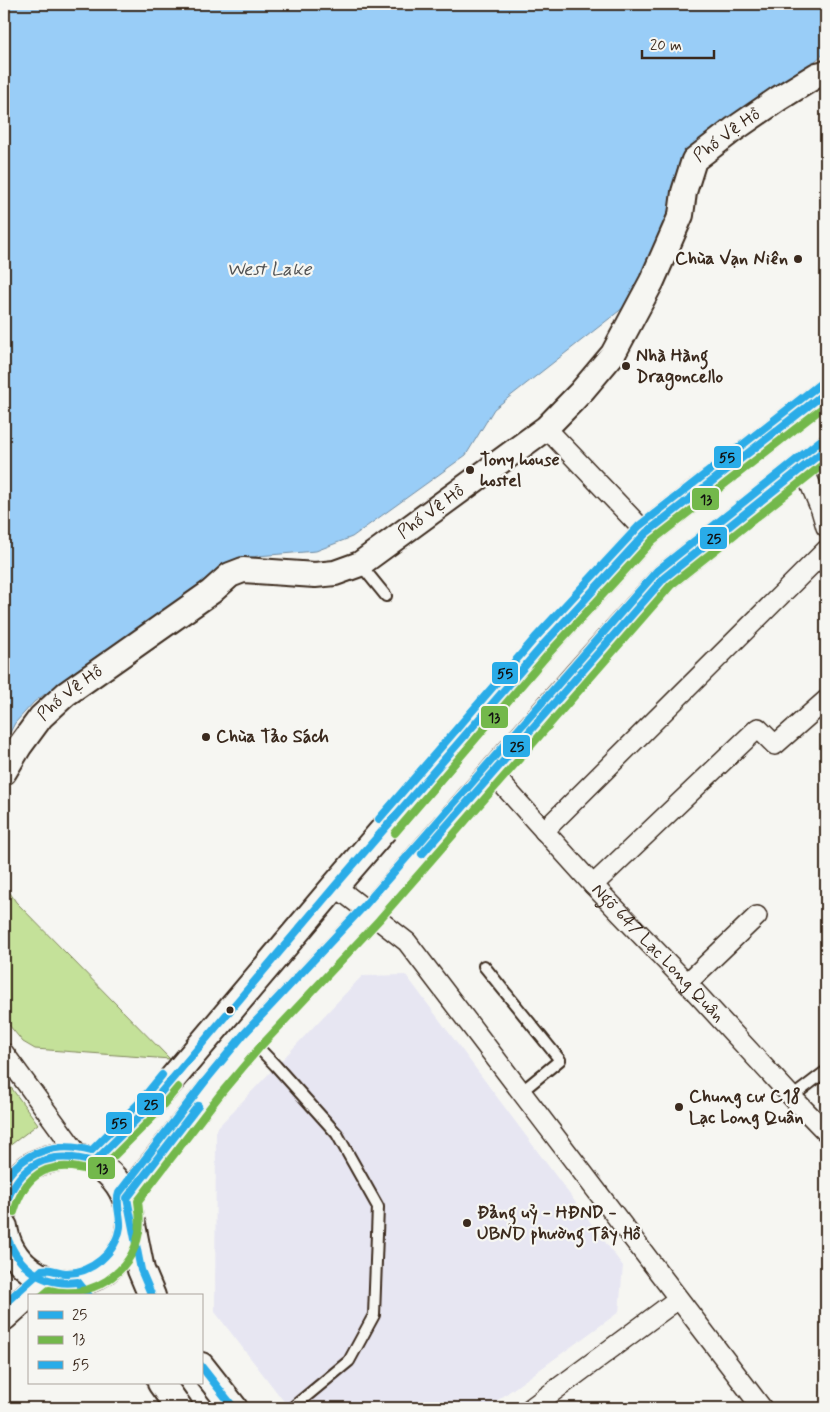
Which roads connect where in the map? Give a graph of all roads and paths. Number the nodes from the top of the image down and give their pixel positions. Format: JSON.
{"nodes":[{"id":1,"x":826,"y":73,"type":"edge"},
{"id":2,"x":826,"y":392,"type":"edge"},
{"id":3,"x":546,"y":428,"type":"junction"},
{"id":4,"x":826,"y":449,"type":"edge"},
{"id":5,"x":803,"y":466,"type":"junction"},
{"id":6,"x":826,"y":527,"type":"edge"},
{"id":7,"x":646,"y":533,"type":"junction"},
{"id":8,"x":826,"y":550,"type":"edge"},
{"id":9,"x":360,"y":564,"type":"junction"},
{"id":10,"x":386,"y":596,"type":"dead end"},
{"id":11,"x":826,"y":700,"type":"edge"},
{"id":12,"x":4,"y":772,"type":"edge"},
{"id":13,"x":492,"y":773,"type":"junction"},
{"id":14,"x":544,"y":831,"type":"junction"},
{"id":15,"x":593,"y":885,"type":"junction"},
{"id":16,"x":335,"y":886,"type":"junction"},
{"id":17,"x":371,"y":913,"type":"junction"},
{"id":18,"x":757,"y":916,"type":"dead end"},
{"id":19,"x":484,"y":966,"type":"dead end"},
{"id":20,"x":687,"y":983,"type":"junction"},
{"id":21,"x":252,"y":1040,"type":"junction"},
{"id":22,"x":4,"y":1053,"type":"edge"},
{"id":23,"x":826,"y":1071,"type":"edge"},
{"id":24,"x":521,"y":1092,"type":"junction"},
{"id":25,"x":792,"y":1097,"type":"junction"},
{"id":26,"x":825,"y":1128,"type":"edge"},
{"id":27,"x":87,"y":1160,"type":"junction"},
{"id":28,"x":128,"y":1208,"type":"junction"},
{"id":29,"x":4,"y":1209,"type":"edge"},
{"id":30,"x":4,"y":1234,"type":"edge"},
{"id":31,"x":46,"y":1279,"type":"junction"},
{"id":32,"x":83,"y":1289,"type":"edge"},
{"id":33,"x":29,"y":1294,"type":"edge"},
{"id":34,"x":151,"y":1294,"type":"edge"},
{"id":35,"x":28,"y":1295,"type":"edge"},
{"id":36,"x":678,"y":1299,"type":"junction"},
{"id":37,"x":4,"y":1317,"type":"edge"},
{"id":38,"x":202,"y":1367,"type":"edge"},
{"id":39,"x":162,"y":1384,"type":"edge"},
{"id":40,"x":539,"y":1406,"type":"edge"},
{"id":41,"x":179,"y":1408,"type":"edge"},
{"id":42,"x":234,"y":1408,"type":"edge"},
{"id":43,"x":292,"y":1408,"type":"edge"},
{"id":44,"x":762,"y":1408,"type":"edge"}],
"edges":[{"from":1,"to":3,"type":"street","name":"Phố Vệ Hồ"},
{"from":2,"to":7,"type":"main road"},
{"from":3,"to":7,"type":"street"},
{"from":3,"to":9,"type":"street","name":"Phố Vệ Hồ"},
{"from":4,"to":5,"type":"main road"},
{"from":5,"to":6,"type":"street"},
{"from":5,"to":13,"type":"main road"},
{"from":7,"to":16,"type":"main road"},
{"from":8,"to":14,"type":"street"},
{"from":9,"to":10,"type":"lane"},
{"from":9,"to":12,"type":"street","name":"Phố Vệ Hồ"},
{"from":11,"to":15,"type":"street"},
{"from":13,"to":14,"type":"street","name":"Ngõ 647 Lạc Long Quân"},
{"from":13,"to":17,"type":"main road"},
{"from":14,"to":15,"type":"street","name":"Ngõ 647 Lạc Long Quân"},
{"from":15,"to":20,"type":"street","name":"Ngõ 647 Lạc Long Quân"},
{"from":16,"to":17,"type":"street"},
{"from":16,"to":27,"type":"main road"},
{"from":17,"to":21,"type":"main road"},
{"from":17,"to":24,"type":"street"},
{"from":18,"to":20,"type":"street"},
{"from":19,"to":24,"type":"lane"},
{"from":20,"to":25,"type":"street","name":"Ngõ 647 Lạc Long Quân"},
{"from":21,"to":28,"type":"main road"},
{"from":21,"to":43,"type":"lane"},
{"from":22,"to":27,"type":"street"},
{"from":23,"to":25,"type":"lane"},
{"from":24,"to":36,"type":"street"},
{"from":25,"to":26,"type":"street","name":"Ngõ 647 Lạc Long Quân"},
{"from":27,"to":28,"type":"main road"},
{"from":27,"to":29,"type":"main road"},
{"from":28,"to":32,"type":"main road"},
{"from":28,"to":34,"type":"main road"},
{"from":30,"to":31,"type":"main road"},
{"from":31,"to":32,"type":"main road"},
{"from":31,"to":33,"type":"main road"},
{"from":35,"to":37,"type":"main road"},
{"from":36,"to":40,"type":"street"},
{"from":36,"to":44,"type":"street"},
{"from":38,"to":42,"type":"main road"},
{"from":39,"to":41,"type":"main road"}]}
